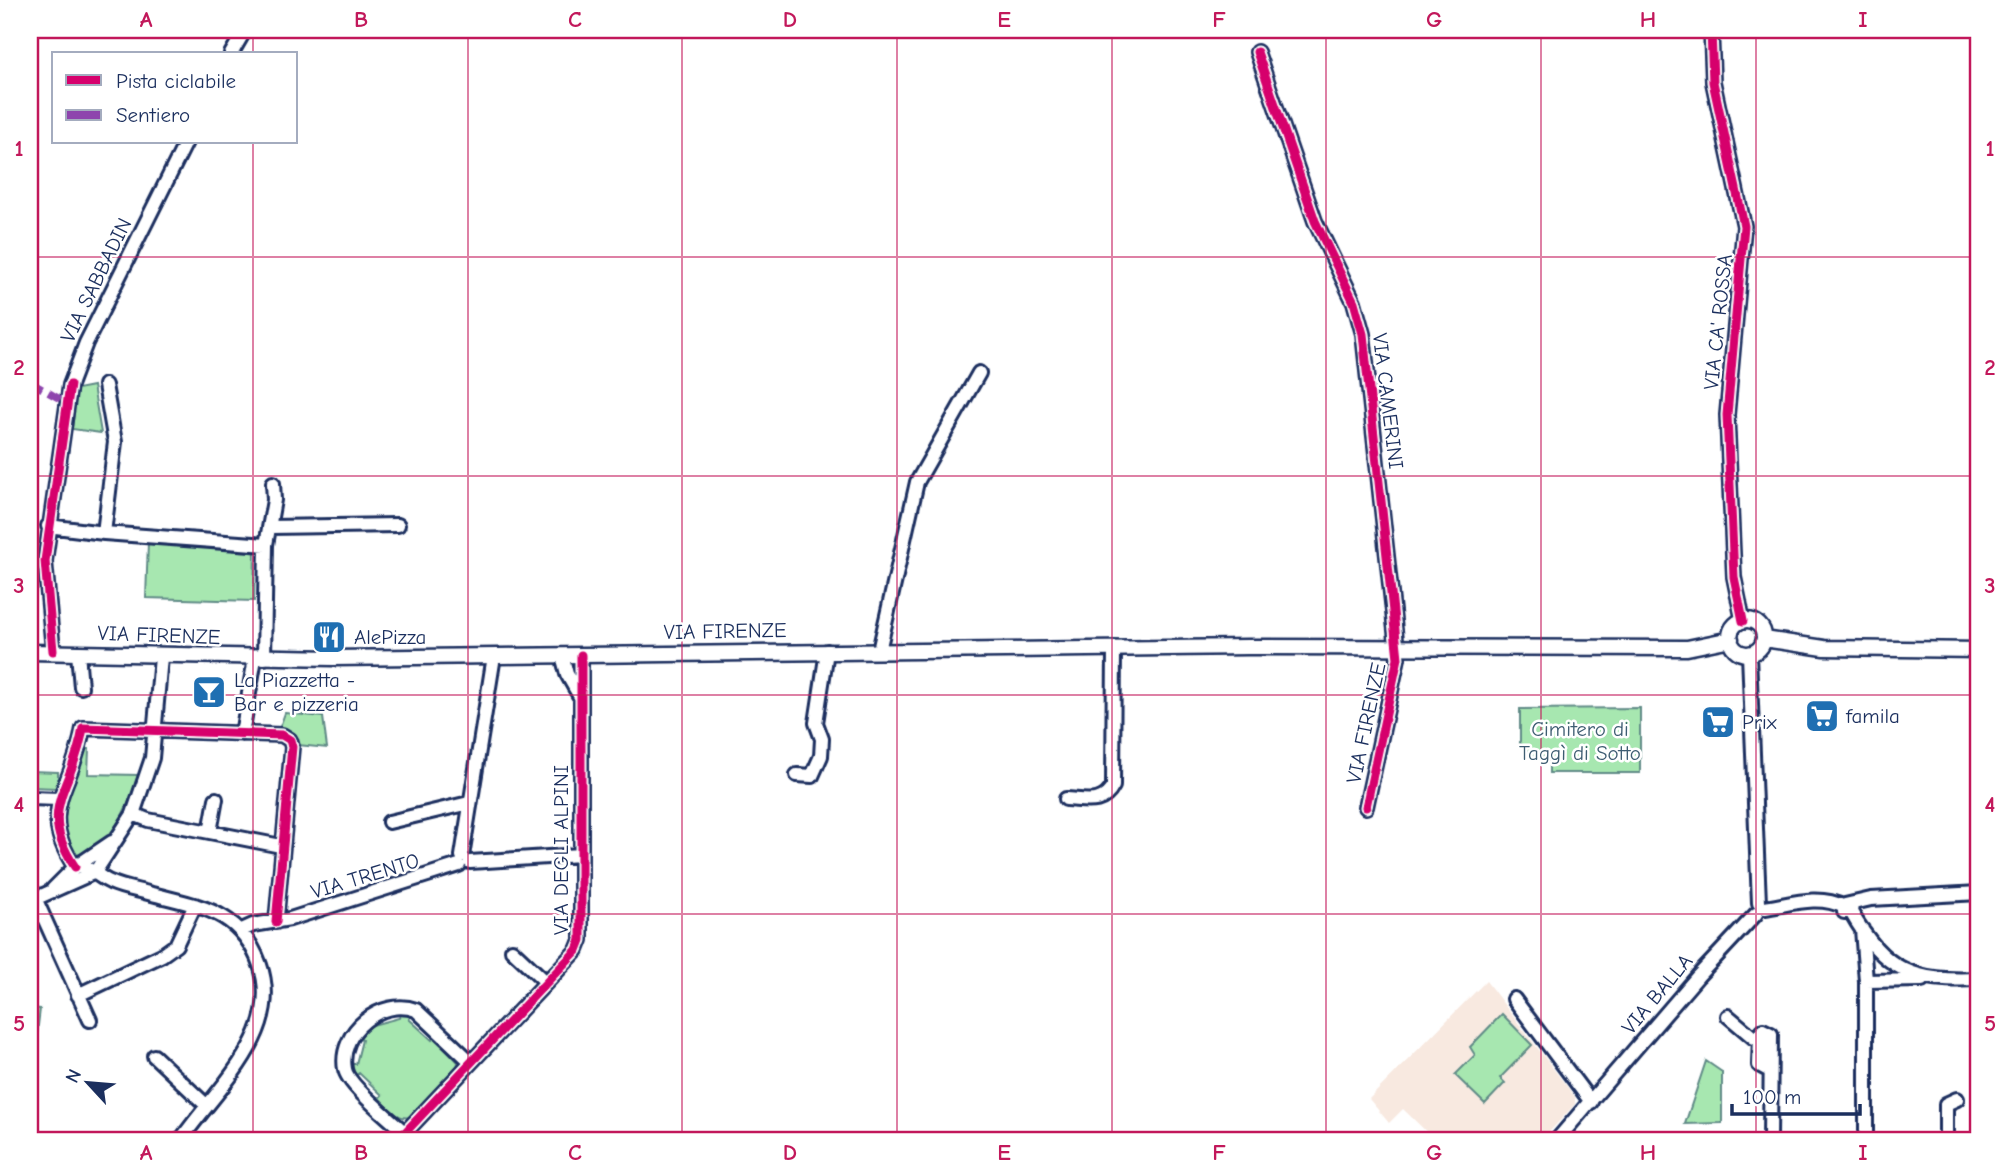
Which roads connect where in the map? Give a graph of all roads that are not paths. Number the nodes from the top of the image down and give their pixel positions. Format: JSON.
{"nodes":[{"id":1,"x":244,"y":30,"type":"edge"},
{"id":2,"x":1711,"y":30,"type":"edge"},
{"id":3,"x":232,"y":52,"type":"edge"},
{"id":4,"x":1257,"y":52,"type":"dead end"},
{"id":5,"x":185,"y":144,"type":"edge"},
{"id":6,"x":979,"y":373,"type":"dead end"},
{"id":7,"x":104,"y":385,"type":"dead end"},
{"id":8,"x":273,"y":483,"type":"dead end"},
{"id":9,"x":398,"y":525,"type":"dead end"},
{"id":10,"x":48,"y":526,"type":"junction"},
{"id":11,"x":270,"y":527,"type":"junction"},
{"id":12,"x":104,"y":533,"type":"junction"},
{"id":13,"x":266,"y":545,"type":"junction"},
{"id":14,"x":1744,"y":621,"type":"junction"},
{"id":15,"x":1731,"y":639,"type":"junction"},
{"id":16,"x":1764,"y":639,"type":"junction"},
{"id":17,"x":1397,"y":647,"type":"junction"},
{"id":18,"x":1114,"y":648,"type":"junction"},
{"id":19,"x":1979,"y":650,"type":"edge"},
{"id":20,"x":53,"y":651,"type":"junction"},
{"id":21,"x":827,"y":651,"type":"junction"},
{"id":22,"x":879,"y":651,"type":"junction"},
{"id":23,"x":30,"y":652,"type":"edge"},
{"id":24,"x":78,"y":653,"type":"junction"},
{"id":25,"x":1749,"y":654,"type":"junction"},
{"id":26,"x":562,"y":655,"type":"junction"},
{"id":27,"x":581,"y":655,"type":"junction"},
{"id":28,"x":494,"y":656,"type":"junction"},
{"id":29,"x":161,"y":657,"type":"junction"},
{"id":30,"x":260,"y":658,"type":"junction"},
{"id":31,"x":81,"y":687,"type":"dead end"},
{"id":32,"x":579,"y":695,"type":"junction"},
{"id":33,"x":155,"y":730,"type":"junction"},
{"id":34,"x":242,"y":734,"type":"junction"},
{"id":35,"x":797,"y":775,"type":"dead end"},
{"id":36,"x":30,"y":799,"type":"edge"},
{"id":37,"x":60,"y":799,"type":"junction"},
{"id":38,"x":216,"y":799,"type":"dead end"},
{"id":39,"x":1066,"y":799,"type":"dead end"},
{"id":40,"x":469,"y":803,"type":"junction"},
{"id":41,"x":1366,"y":807,"type":"dead end"},
{"id":42,"x":133,"y":814,"type":"junction"},
{"id":43,"x":389,"y":822,"type":"dead end"},
{"id":44,"x":210,"y":832,"type":"junction"},
{"id":45,"x":116,"y":839,"type":"junction"},
{"id":46,"x":281,"y":846,"type":"junction"},
{"id":47,"x":580,"y":855,"type":"junction"},
{"id":48,"x":464,"y":861,"type":"junction"},
{"id":49,"x":85,"y":868,"type":"junction"},
{"id":50,"x":52,"y":889,"type":"junction"},
{"id":51,"x":1979,"y":893,"type":"edge"},
{"id":52,"x":32,"y":900,"type":"edge"},
{"id":53,"x":195,"y":905,"type":"junction"},
{"id":54,"x":1849,"y":908,"type":"junction"},
{"id":55,"x":1760,"y":909,"type":"junction"},
{"id":56,"x":276,"y":922,"type":"junction"},
{"id":57,"x":1862,"y":929,"type":"junction"},
{"id":58,"x":242,"y":930,"type":"junction"},
{"id":59,"x":1878,"y":948,"type":"junction"},
{"id":60,"x":512,"y":950,"type":"dead end"},
{"id":61,"x":1866,"y":960,"type":"junction"},
{"id":62,"x":1900,"y":969,"type":"junction"},
{"id":63,"x":1926,"y":979,"type":"junction"},
{"id":64,"x":1979,"y":979,"type":"edge"},
{"id":65,"x":1866,"y":981,"type":"junction"},
{"id":66,"x":1881,"y":981,"type":"junction"},
{"id":67,"x":546,"y":982,"type":"junction"},
{"id":68,"x":78,"y":995,"type":"junction"},
{"id":69,"x":1514,"y":999,"type":"dead end"},
{"id":70,"x":1728,"y":1016,"type":"dead end"},
{"id":71,"x":90,"y":1020,"type":"dead end"},
{"id":72,"x":154,"y":1056,"type":"dead end"},
{"id":73,"x":471,"y":1062,"type":"junction"},
{"id":74,"x":1957,"y":1100,"type":"dead end"},
{"id":75,"x":1591,"y":1102,"type":"junction"},
{"id":76,"x":206,"y":1105,"type":"junction"},
{"id":77,"x":401,"y":1137,"type":"edge"},
{"id":78,"x":180,"y":1141,"type":"edge"},
{"id":79,"x":1556,"y":1141,"type":"edge"},
{"id":80,"x":1770,"y":1141,"type":"edge"},
{"id":81,"x":1866,"y":1141,"type":"edge"},
{"id":82,"x":1946,"y":1141,"type":"edge"}],
"edges":[{"from":1,"to":3,"type":"street"},
{"from":2,"to":14,"type":"street","name":"VIA CA' ROSSA"},
{"from":4,"to":17,"type":"street","name":"VIA CAMERINI"},
{"from":5,"to":10,"type":"street","name":"VIA SABBADIN"},
{"from":6,"to":22,"type":"street"},
{"from":7,"to":12,"type":"street"},
{"from":8,"to":11,"type":"street"},
{"from":9,"to":11,"type":"street"},
{"from":10,"to":12,"type":"street"},
{"from":10,"to":20,"type":"street","name":"VIA SABBADIN"},
{"from":11,"to":13,"type":"street"},
{"from":12,"to":13,"type":"street"},
{"from":13,"to":30,"type":"street"},
{"from":14,"to":15,"type":"main road"},
{"from":14,"to":16,"type":"main road"},
{"from":15,"to":17,"type":"main road","name":"VIA FIRENZE"},
{"from":15,"to":25,"type":"main road"},
{"from":16,"to":19,"type":"main road"},
{"from":16,"to":25,"type":"main road"},
{"from":17,"to":18,"type":"main road","name":"VIA FIRENZE"},
{"from":17,"to":41,"type":"street","name":"VIA FIRENZE"},
{"from":18,"to":22,"type":"main road","name":"VIA FIRENZE"},
{"from":18,"to":39,"type":"street"},
{"from":20,"to":23,"type":"main road","name":"VIA FIRENZE"},
{"from":20,"to":24,"type":"main road","name":"VIA FIRENZE"},
{"from":21,"to":22,"type":"main road","name":"VIA FIRENZE"},
{"from":21,"to":27,"type":"main road","name":"VIA FIRENZE"},
{"from":21,"to":35,"type":"street"},
{"from":24,"to":29,"type":"main road","name":"VIA FIRENZE"},
{"from":24,"to":31,"type":"street"},
{"from":25,"to":55,"type":"street"},
{"from":26,"to":27,"type":"main road","name":"VIA FIRENZE"},
{"from":26,"to":28,"type":"main road","name":"VIA FIRENZE"},
{"from":26,"to":32,"type":"street","name":"VIA DEGLI ALPINI"},
{"from":27,"to":32,"type":"street","name":"VIA DEGLI ALPINI"},
{"from":28,"to":30,"type":"main road","name":"VIA FIRENZE"},
{"from":28,"to":40,"type":"street"},
{"from":29,"to":30,"type":"main road","name":"VIA FIRENZE"},
{"from":29,"to":33,"type":"street"},
{"from":30,"to":34,"type":"street"},
{"from":32,"to":47,"type":"street","name":"VIA DEGLI ALPINI"},
{"from":33,"to":34,"type":"street"},
{"from":33,"to":37,"type":"street"},
{"from":33,"to":42,"type":"street"},
{"from":34,"to":46,"type":"street"},
{"from":36,"to":37,"type":"street"},
{"from":37,"to":49,"type":"street"},
{"from":38,"to":44,"type":"street"},
{"from":40,"to":43,"type":"street"},
{"from":40,"to":48,"type":"street"},
{"from":42,"to":44,"type":"street"},
{"from":42,"to":45,"type":"street"},
{"from":44,"to":46,"type":"street"},
{"from":45,"to":49,"type":"street"},
{"from":45,"to":49,"type":"street"},
{"from":46,"to":56,"type":"street"},
{"from":47,"to":48,"type":"street","name":"VIA TRENTO"},
{"from":47,"to":67,"type":"street","name":"VIA DEGLI ALPINI"},
{"from":48,"to":56,"type":"street","name":"VIA TRENTO"},
{"from":49,"to":50,"type":"street"},
{"from":49,"to":50,"type":"street"},
{"from":49,"to":53,"type":"street"},
{"from":50,"to":52,"type":"street"},
{"from":51,"to":54,"type":"street"},
{"from":52,"to":68,"type":"street"},
{"from":53,"to":58,"type":"street"},
{"from":53,"to":68,"type":"street"},
{"from":54,"to":55,"type":"street"},
{"from":54,"to":57,"type":"street"},
{"from":55,"to":75,"type":"street","name":"VIA BALLA"},
{"from":56,"to":58,"type":"street","name":"VIA TRENTO"},
{"from":57,"to":59,"type":"street"},
{"from":57,"to":61,"type":"street"},
{"from":58,"to":76,"type":"street"},
{"from":59,"to":61,"type":"street"},
{"from":59,"to":62,"type":"street"},
{"from":60,"to":67,"type":"street"},
{"from":61,"to":65,"type":"street"},
{"from":62,"to":63,"type":"street"},
{"from":62,"to":66,"type":"street"},
{"from":63,"to":64,"type":"street"},
{"from":63,"to":66,"type":"street"},
{"from":65,"to":66,"type":"street"},
{"from":65,"to":81,"type":"street"},
{"from":67,"to":73,"type":"street","name":"VIA DEGLI ALPINI"},
{"from":68,"to":71,"type":"street"},
{"from":69,"to":75,"type":"street"},
{"from":70,"to":80,"type":"street"},
{"from":72,"to":76,"type":"street"},
{"from":73,"to":77,"type":"street","name":"VIA DEGLI ALPINI"},
{"from":73,"to":77,"type":"street"},
{"from":74,"to":82,"type":"street"},
{"from":75,"to":79,"type":"street","name":"VIA BALLA"},
{"from":76,"to":78,"type":"street"}]}
